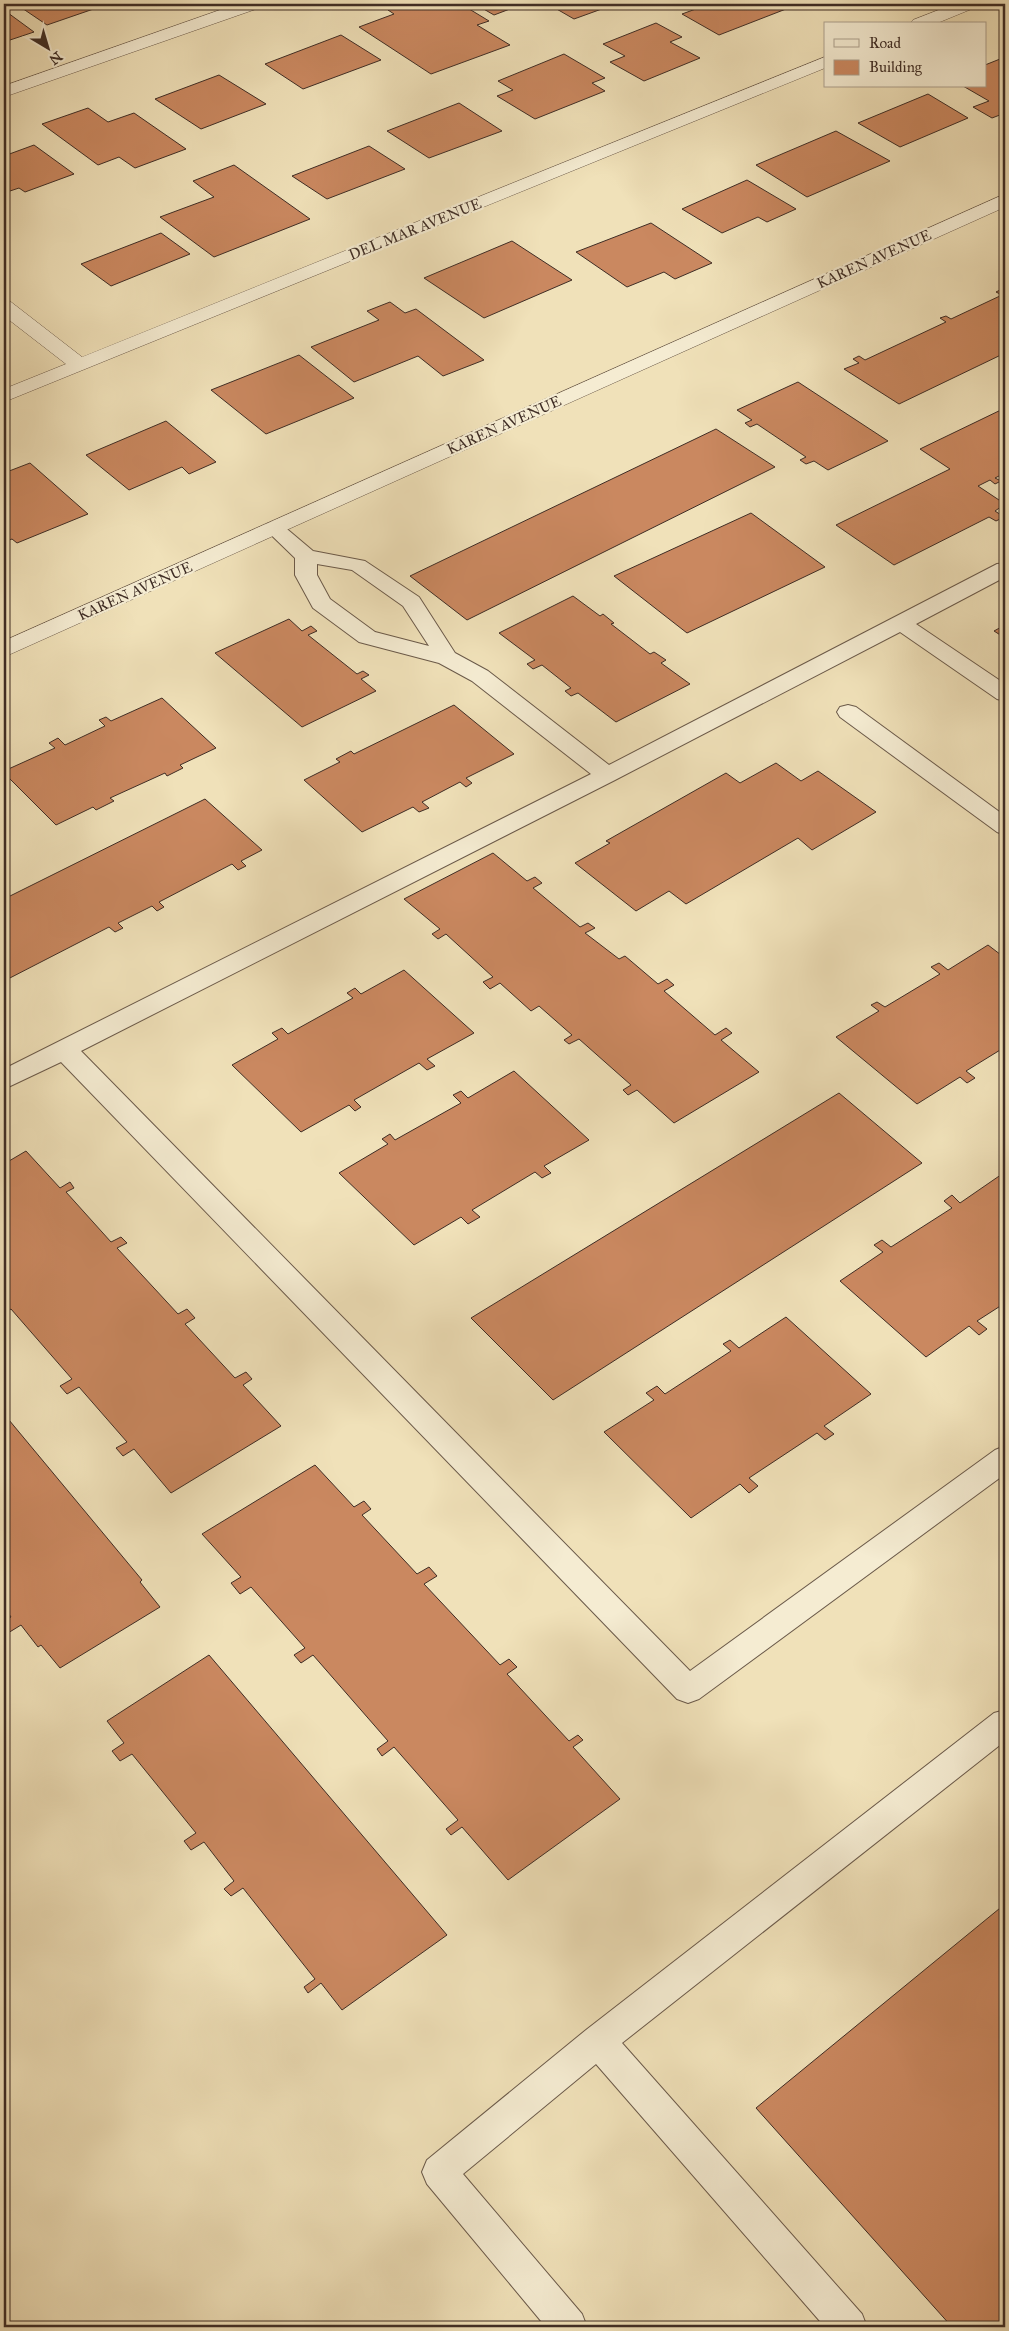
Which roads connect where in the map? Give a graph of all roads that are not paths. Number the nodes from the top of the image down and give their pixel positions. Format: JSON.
{"nodes":[{"id":1,"x":253,"y":4,"type":"edge"},
{"id":2,"x":968,"y":4,"type":"edge"},
{"id":3,"x":924,"y":22,"type":"edge"},
{"id":4,"x":824,"y":62,"type":"edge"},
{"id":5,"x":4,"y":92,"type":"edge"},
{"id":6,"x":1005,"y":200,"type":"edge"},
{"id":7,"x":4,"y":306,"type":"edge"},
{"id":8,"x":80,"y":365,"type":"junction"},
{"id":9,"x":4,"y":396,"type":"edge"},
{"id":10,"x":274,"y":528,"type":"junction"},
{"id":11,"x":306,"y":556,"type":"junction"},
{"id":12,"x":1005,"y":569,"type":"edge"},
{"id":13,"x":902,"y":623,"type":"junction"},
{"id":14,"x":4,"y":650,"type":"edge"},
{"id":15,"x":447,"y":658,"type":"junction"},
{"id":16,"x":1005,"y":694,"type":"edge"},
{"id":17,"x":848,"y":712,"type":"dead end"},
{"id":18,"x":608,"y":775,"type":"junction"},
{"id":19,"x":1005,"y":827,"type":"edge"},
{"id":20,"x":64,"y":1049,"type":"junction"},
{"id":21,"x":4,"y":1080,"type":"edge"},
{"id":22,"x":1005,"y":1458,"type":"edge"},
{"id":23,"x":1005,"y":1722,"type":"edge"},
{"id":24,"x":598,"y":2041,"type":"junction"},
{"id":25,"x":569,"y":2327,"type":"edge"},
{"id":26,"x":849,"y":2327,"type":"edge"}],
"edges":[{"from":1,"to":5,"type":"street"},
{"from":2,"to":3,"type":"street"},
{"from":4,"to":8,"type":"street","name":"DEL MAR AVENUE"},
{"from":6,"to":10,"type":"street","name":"KAREN AVENUE"},
{"from":7,"to":8,"type":"street"},
{"from":8,"to":9,"type":"street","name":"DEL MAR AVENUE"},
{"from":10,"to":11,"type":"lane"},
{"from":10,"to":14,"type":"street","name":"KAREN AVENUE"},
{"from":11,"to":15,"type":"lane"},
{"from":11,"to":15,"type":"lane"},
{"from":12,"to":13,"type":"lane"},
{"from":13,"to":16,"type":"lane"},
{"from":13,"to":18,"type":"lane"},
{"from":15,"to":18,"type":"lane"},
{"from":17,"to":19,"type":"lane"},
{"from":18,"to":20,"type":"lane"},
{"from":20,"to":21,"type":"lane"},
{"from":20,"to":22,"type":"lane"},
{"from":23,"to":24,"type":"lane"},
{"from":24,"to":25,"type":"lane"},
{"from":24,"to":26,"type":"lane"}]}
